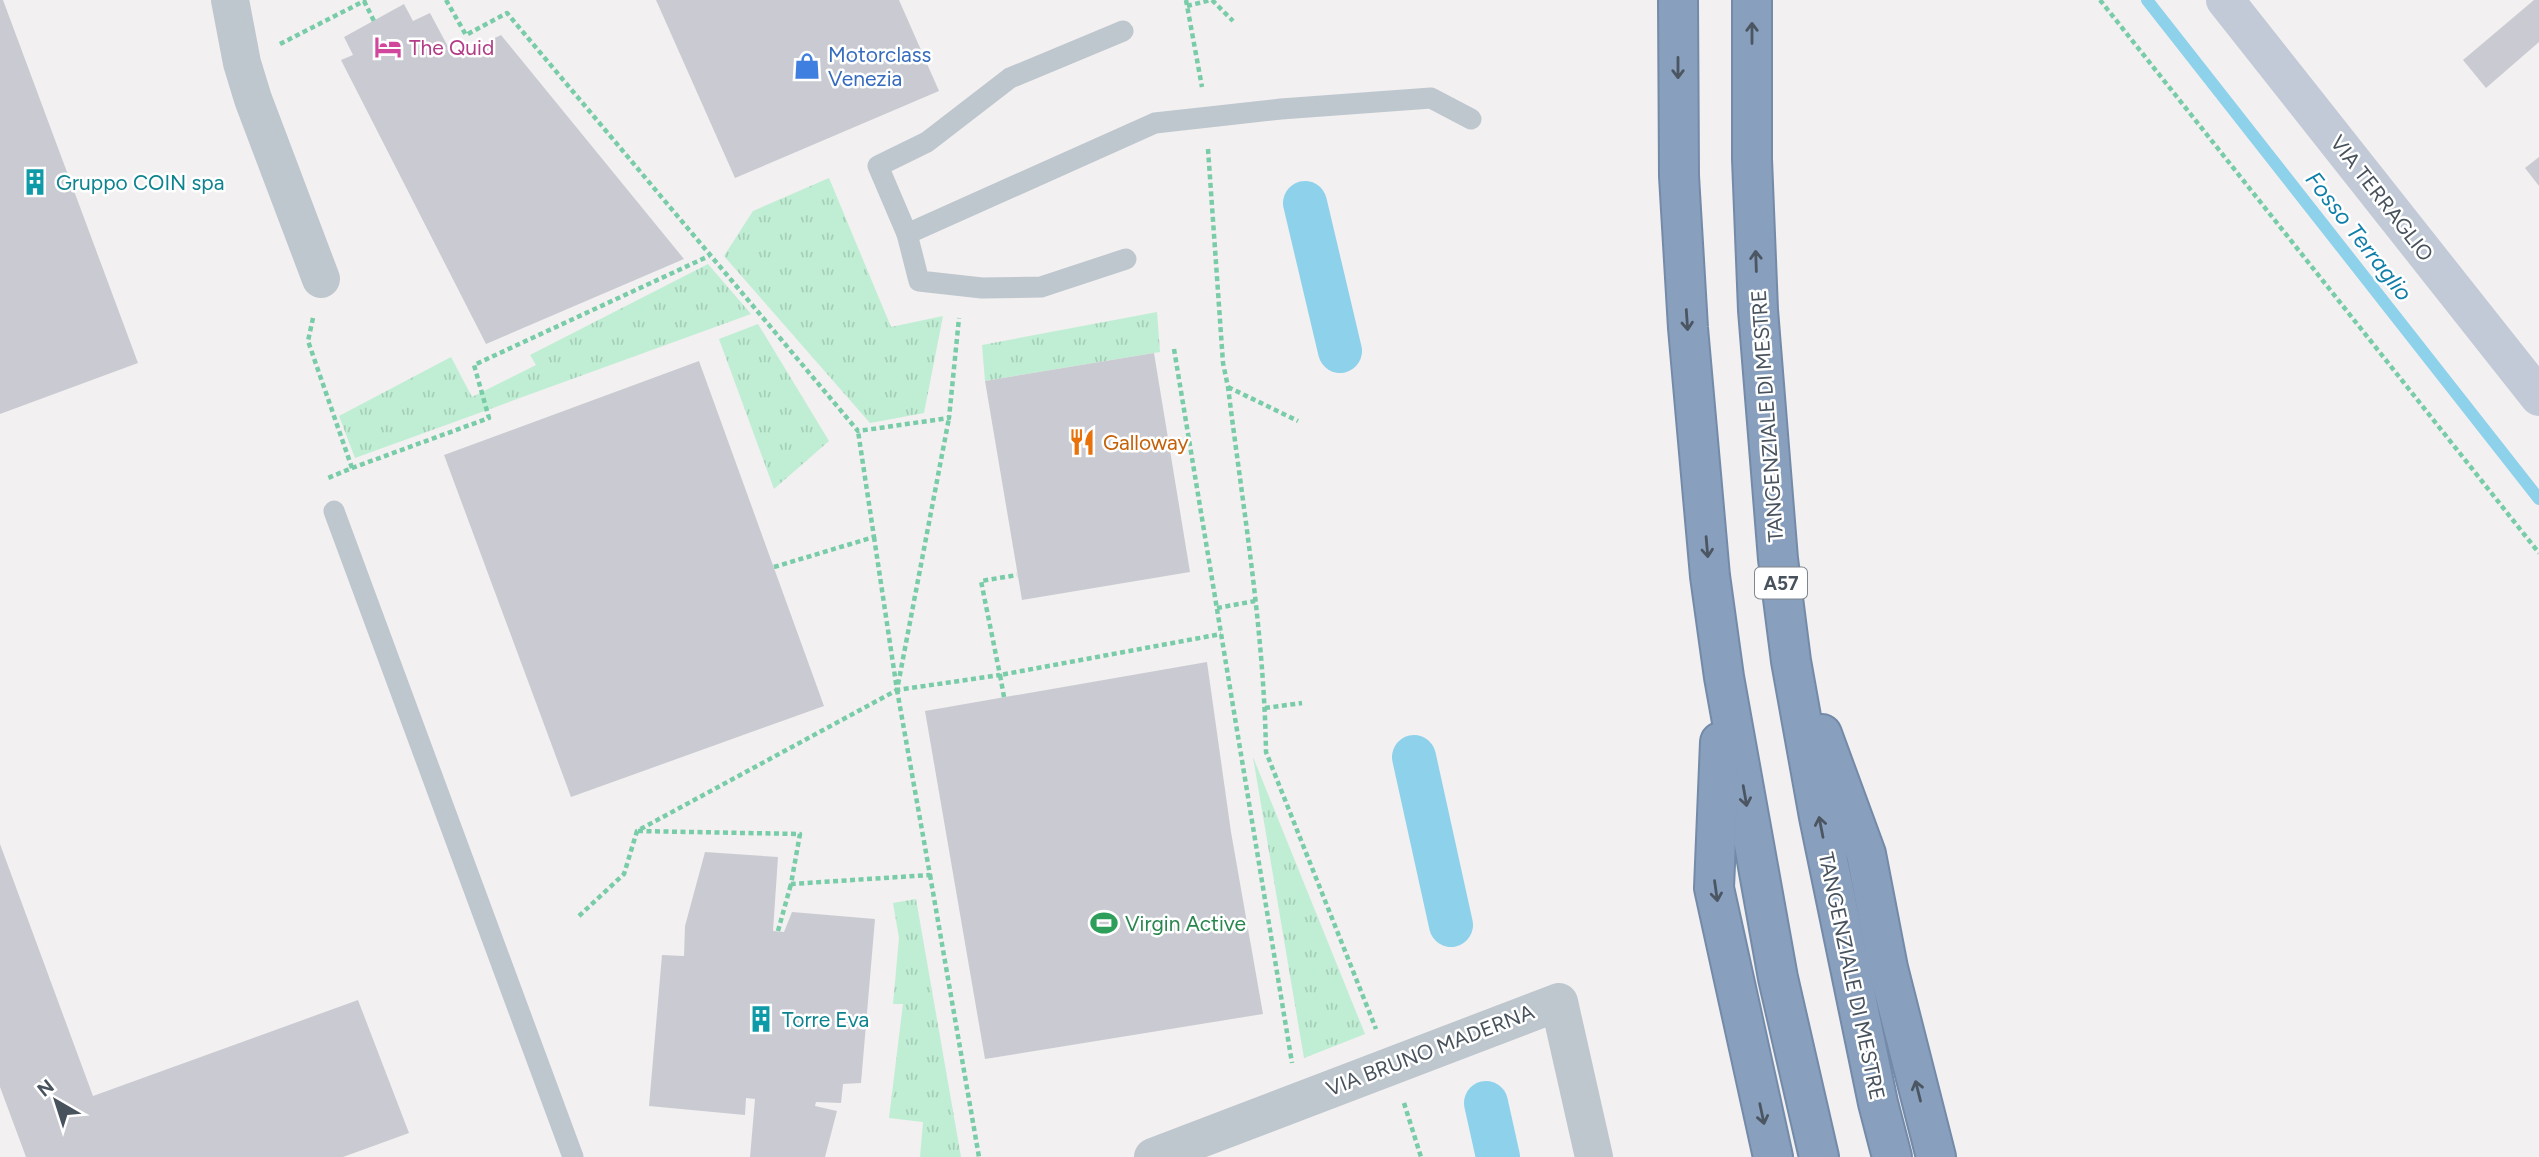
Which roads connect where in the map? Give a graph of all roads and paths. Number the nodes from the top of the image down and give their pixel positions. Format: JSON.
{"nodes":[{"id":1,"x":230,"y":0,"type":"edge"},
{"id":2,"x":446,"y":0,"type":"edge"},
{"id":3,"x":1186,"y":0,"type":"edge"},
{"id":4,"x":1212,"y":0,"type":"edge"},
{"id":5,"x":1678,"y":0,"type":"edge"},
{"id":6,"x":1752,"y":0,"type":"edge"},
{"id":7,"x":2100,"y":0,"type":"edge"},
{"id":8,"x":2225,"y":0,"type":"edge"},
{"id":9,"x":365,"y":1,"type":"edge"},
{"id":10,"x":1187,"y":6,"type":"junction"},
{"id":11,"x":374,"y":20,"type":"dead end"},
{"id":12,"x":1233,"y":21,"type":"dead end"},
{"id":13,"x":1123,"y":32,"type":"dead end"},
{"id":14,"x":242,"y":63,"type":"junction"},
{"id":15,"x":1205,"y":98,"type":"dead end"},
{"id":16,"x":1471,"y":120,"type":"dead end"},
{"id":17,"x":1207,"y":137,"type":"dead end"},
{"id":18,"x":907,"y":234,"type":"junction"},
{"id":19,"x":709,"y":256,"type":"junction"},
{"id":20,"x":1126,"y":259,"type":"dead end"},
{"id":21,"x":321,"y":279,"type":"joint"},
{"id":22,"x":962,"y":286,"type":"junction"},
{"id":23,"x":1174,"y":349,"type":"dead end"},
{"id":24,"x":1228,"y":387,"type":"junction"},
{"id":25,"x":2539,"y":397,"type":"edge"},
{"id":26,"x":948,"y":418,"type":"junction"},
{"id":27,"x":1298,"y":421,"type":"dead end"},
{"id":28,"x":858,"y":431,"type":"junction"},
{"id":29,"x":352,"y":468,"type":"junction"},
{"id":30,"x":334,"y":511,"type":"joint"},
{"id":31,"x":874,"y":537,"type":"junction"},
{"id":32,"x":2539,"y":553,"type":"edge"},
{"id":33,"x":774,"y":567,"type":"dead end"},
{"id":34,"x":1017,"y":575,"type":"dead end"},
{"id":35,"x":1255,"y":601,"type":"junction"},
{"id":36,"x":1217,"y":608,"type":"junction"},
{"id":37,"x":1221,"y":634,"type":"junction"},
{"id":38,"x":1791,"y":660,"type":"junction"},
{"id":39,"x":1000,"y":675,"type":"junction"},
{"id":40,"x":1724,"y":677,"type":"junction"},
{"id":41,"x":897,"y":691,"type":"junction"},
{"id":42,"x":1004,"y":697,"type":"dead end"},
{"id":43,"x":1302,"y":703,"type":"dead end"},
{"id":44,"x":1265,"y":708,"type":"junction"},
{"id":45,"x":637,"y":831,"type":"junction"},
{"id":46,"x":930,"y":874,"type":"junction"},
{"id":47,"x":791,"y":884,"type":"junction"},
{"id":48,"x":579,"y":916,"type":"dead end"},
{"id":49,"x":778,"y":931,"type":"dead end"},
{"id":50,"x":1391,"y":1065,"type":"junction"},
{"id":51,"x":1292,"y":1072,"type":"dead end"},
{"id":52,"x":573,"y":1157,"type":"edge"},
{"id":53,"x":979,"y":1157,"type":"edge"},
{"id":54,"x":1153,"y":1157,"type":"edge"},
{"id":55,"x":1421,"y":1157,"type":"edge"},
{"id":56,"x":1594,"y":1157,"type":"edge"},
{"id":57,"x":1773,"y":1157,"type":"edge"},
{"id":58,"x":1819,"y":1157,"type":"edge"},
{"id":59,"x":1892,"y":1157,"type":"edge"},
{"id":60,"x":1936,"y":1157,"type":"edge"}],
"edges":[{"from":1,"to":14,"type":"street"},
{"from":2,"to":19,"type":"path"},
{"from":3,"to":10,"type":"path"},
{"from":4,"to":10,"type":"path"},
{"from":4,"to":12,"type":"path"},
{"from":5,"to":40,"type":"highway","one_way":true},
{"from":38,"to":6,"type":"highway","name":"TANGENZIALE DI MESTRE","number":"A57","one_way":true},
{"from":7,"to":32,"type":"path"},
{"from":8,"to":25,"type":"main road","name":"VIA TERRAGLIO"},
{"from":9,"to":11,"type":"path"},
{"from":9,"to":14,"type":"path"},
{"from":10,"to":15,"type":"path"},
{"from":13,"to":18,"type":"lane"},
{"from":14,"to":21,"type":"street"},
{"from":16,"to":18,"type":"lane"},
{"from":17,"to":24,"type":"path"},
{"from":18,"to":22,"type":"lane"},
{"from":19,"to":28,"type":"path"},
{"from":19,"to":29,"type":"path"},
{"from":20,"to":22,"type":"lane"},
{"from":21,"to":29,"type":"path"},
{"from":22,"to":26,"type":"path"},
{"from":23,"to":36,"type":"path"},
{"from":24,"to":27,"type":"path"},
{"from":24,"to":35,"type":"path"},
{"from":26,"to":28,"type":"path"},
{"from":26,"to":41,"type":"path"},
{"from":28,"to":31,"type":"path"},
{"from":29,"to":30,"type":"path"},
{"from":30,"to":52,"type":"lane"},
{"from":31,"to":33,"type":"path"},
{"from":31,"to":41,"type":"path"},
{"from":34,"to":39,"type":"path"},
{"from":35,"to":36,"type":"path"},
{"from":35,"to":44,"type":"path"},
{"from":36,"to":37,"type":"path"},
{"from":37,"to":39,"type":"path"},
{"from":37,"to":51,"type":"path"},
{"from":59,"to":38,"type":"highway","name":"TANGENZIALE DI MESTRE","number":"A57","one_way":true},
{"from":60,"to":38,"type":"highway","number":"A57","one_way":true},
{"from":39,"to":41,"type":"path"},
{"from":39,"to":42,"type":"path"},
{"from":40,"to":57,"type":"highway","one_way":true},
{"from":40,"to":58,"type":"highway","one_way":true},
{"from":41,"to":45,"type":"path"},
{"from":41,"to":46,"type":"path"},
{"from":43,"to":44,"type":"path"},
{"from":44,"to":50,"type":"path"},
{"from":45,"to":47,"type":"path"},
{"from":45,"to":48,"type":"path"},
{"from":46,"to":47,"type":"path"},
{"from":46,"to":53,"type":"path"},
{"from":47,"to":49,"type":"path"},
{"from":50,"to":54,"type":"street","name":"VIA BRUNO MADERNA"},
{"from":50,"to":55,"type":"path"},
{"from":50,"to":56,"type":"street","name":"VIA BRUNO MADERNA"}]}
